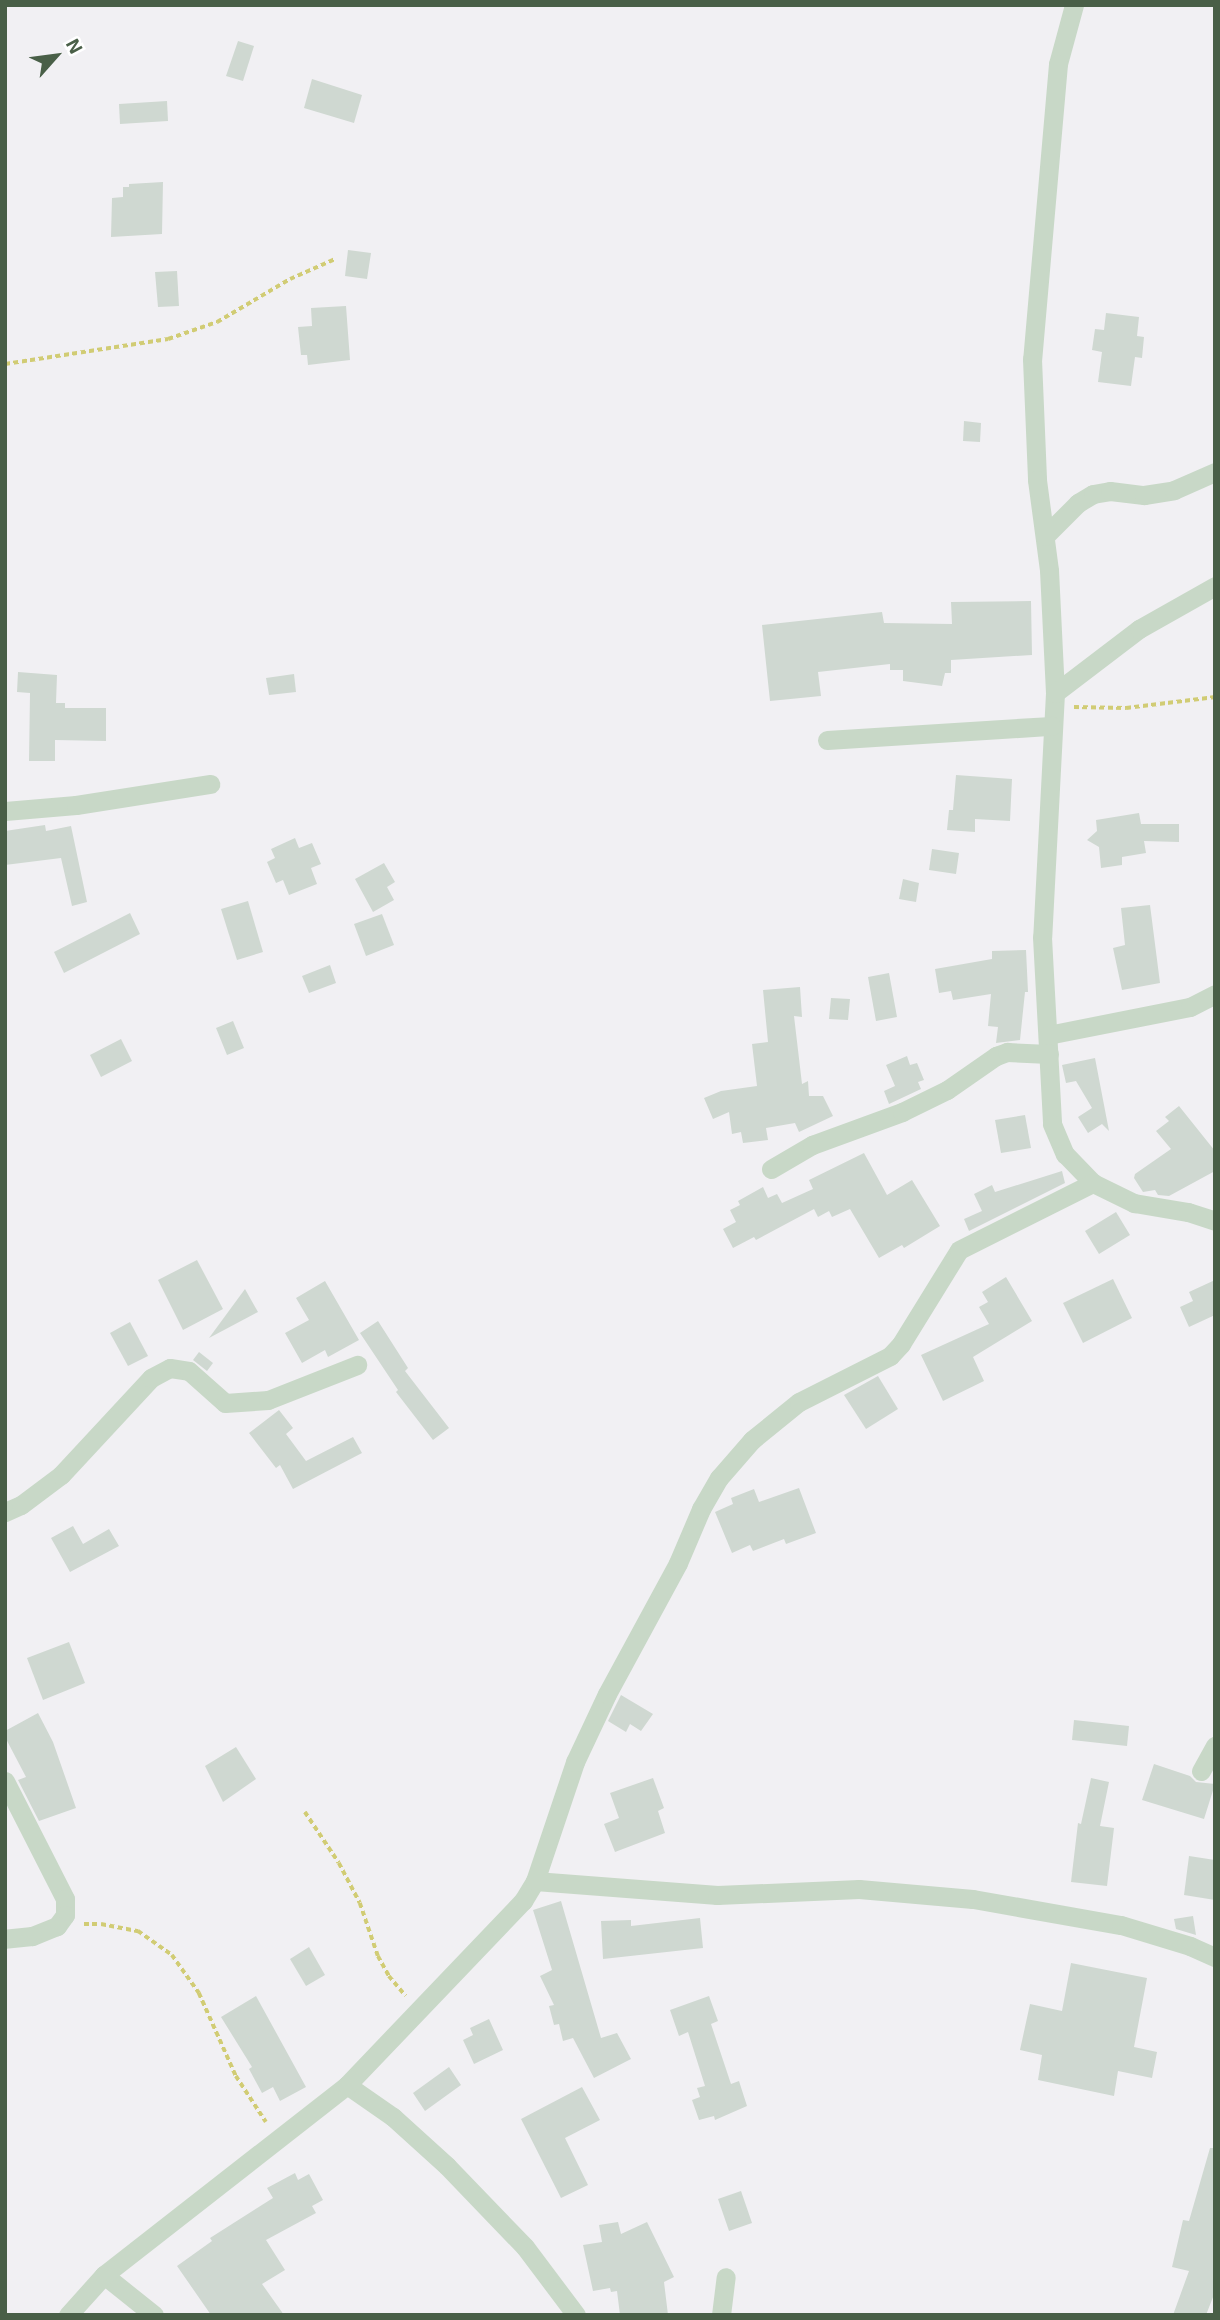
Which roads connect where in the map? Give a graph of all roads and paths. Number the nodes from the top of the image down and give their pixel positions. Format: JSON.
{"nodes":[{"id":1,"x":1074,"y":5,"type":"edge"},
{"id":2,"x":335,"y":259,"type":"dead end"},
{"id":3,"x":5,"y":364,"type":"edge"},
{"id":4,"x":1215,"y":471,"type":"edge"},
{"id":5,"x":1045,"y":536,"type":"junction"},
{"id":6,"x":1215,"y":586,"type":"edge"},
{"id":7,"x":1215,"y":696,"type":"edge"},
{"id":8,"x":1055,"y":700,"type":"junction"},
{"id":9,"x":1052,"y":726,"type":"junction"},
{"id":10,"x":827,"y":740,"type":"dead end"},
{"id":11,"x":210,"y":784,"type":"dead end"},
{"id":12,"x":5,"y":811,"type":"edge"},
{"id":13,"x":1215,"y":994,"type":"edge"},
{"id":14,"x":1048,"y":1045,"type":"junction"},
{"id":15,"x":771,"y":1169,"type":"dead end"},
{"id":16,"x":1093,"y":1183,"type":"junction"},
{"id":17,"x":1213,"y":1217,"type":"edge"},
{"id":18,"x":357,"y":1365,"type":"dead end"},
{"id":19,"x":5,"y":1512,"type":"edge"},
{"id":20,"x":1215,"y":1745,"type":"edge"},
{"id":21,"x":1201,"y":1771,"type":"dead end"},
{"id":22,"x":5,"y":1780,"type":"edge"},
{"id":23,"x":305,"y":1812,"type":"dead end"},
{"id":24,"x":535,"y":1881,"type":"junction"},
{"id":25,"x":57,"y":1926,"type":"junction"},
{"id":26,"x":5,"y":1939,"type":"edge"},
{"id":27,"x":1215,"y":1957,"type":"edge"},
{"id":28,"x":420,"y":2010,"type":"junction"},
{"id":29,"x":347,"y":2085,"type":"junction"},
{"id":30,"x":270,"y":2143,"type":"junction"},
{"id":31,"x":104,"y":2275,"type":"junction"},
{"id":32,"x":726,"y":2277,"type":"dead end"},
{"id":33,"x":68,"y":2315,"type":"edge"},
{"id":34,"x":154,"y":2315,"type":"edge"},
{"id":35,"x":576,"y":2315,"type":"edge"},
{"id":36,"x":721,"y":2315,"type":"edge"}],
"edges":[{"from":1,"to":5,"type":"street"},
{"from":2,"to":3,"type":"path"},
{"from":4,"to":5,"type":"street"},
{"from":5,"to":8,"type":"street"},
{"from":6,"to":8,"type":"street"},
{"from":7,"to":8,"type":"path"},
{"from":8,"to":9,"type":"street"},
{"from":9,"to":10,"type":"street"},
{"from":9,"to":14,"type":"street"},
{"from":11,"to":12,"type":"street"},
{"from":13,"to":14,"type":"street"},
{"from":14,"to":15,"type":"street"},
{"from":14,"to":16,"type":"street"},
{"from":16,"to":17,"type":"street"},
{"from":16,"to":24,"type":"street"},
{"from":18,"to":19,"type":"street"},
{"from":20,"to":21,"type":"street"},
{"from":22,"to":25,"type":"street"},
{"from":23,"to":28,"type":"path"},
{"from":24,"to":27,"type":"street"},
{"from":24,"to":28,"type":"street"},
{"from":25,"to":26,"type":"street"},
{"from":25,"to":30,"type":"path"},
{"from":28,"to":29,"type":"street"},
{"from":29,"to":30,"type":"street"},
{"from":29,"to":35,"type":"street"},
{"from":30,"to":31,"type":"street"},
{"from":31,"to":33,"type":"street"},
{"from":31,"to":34,"type":"street"},
{"from":32,"to":36,"type":"street"}]}
